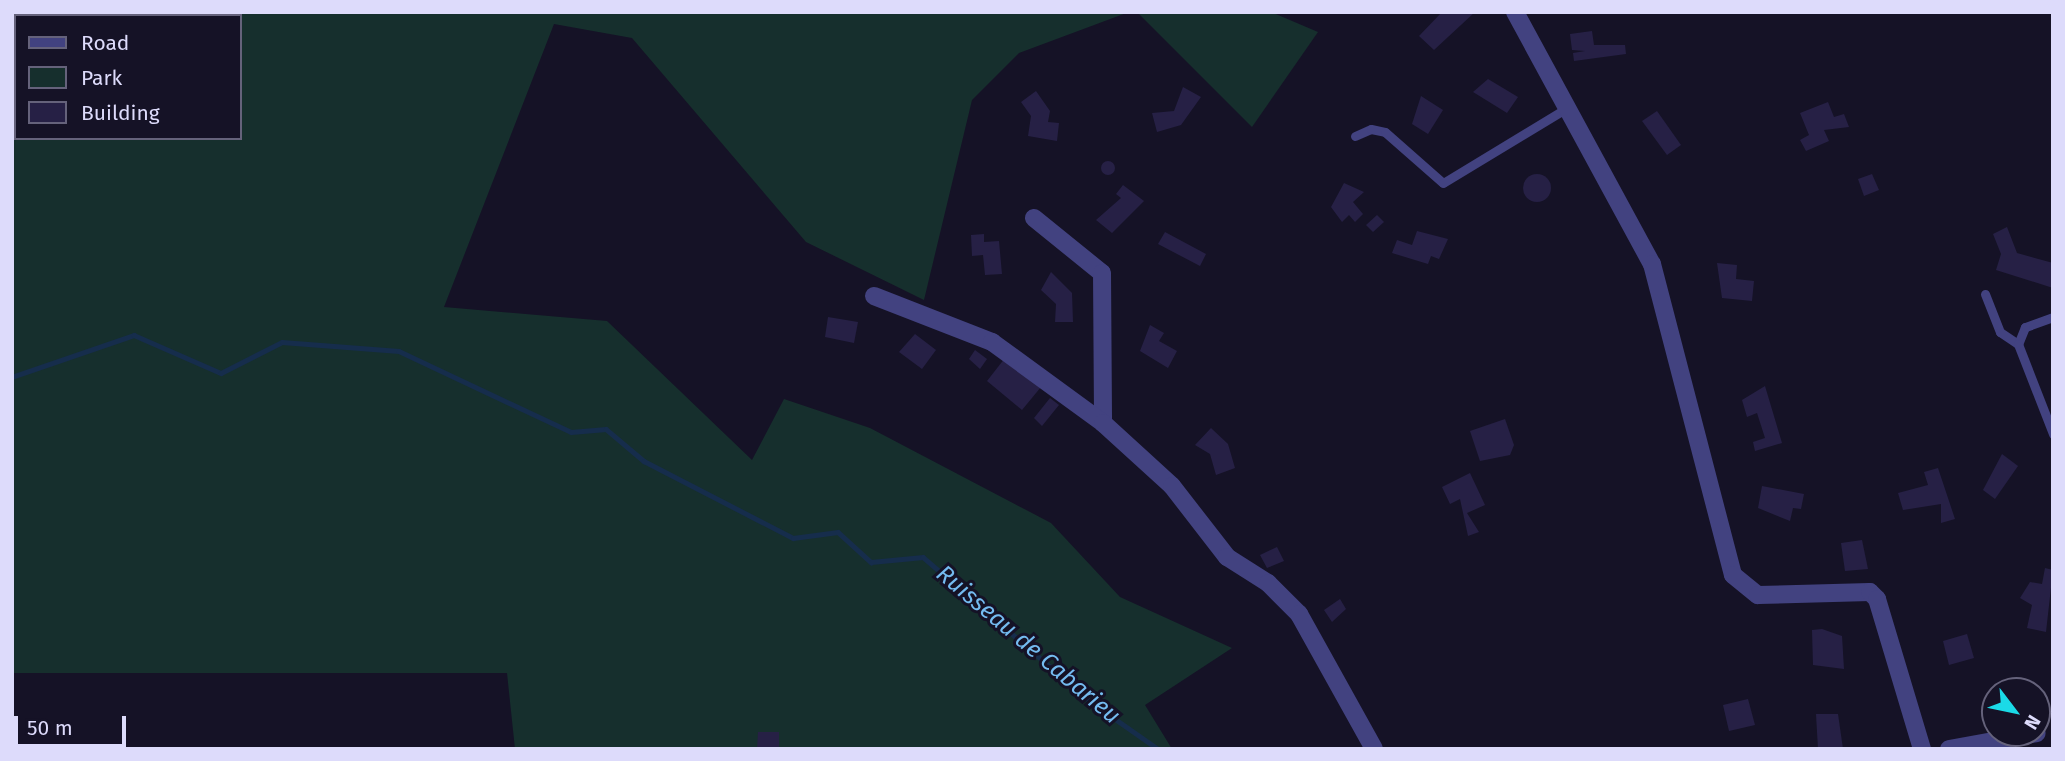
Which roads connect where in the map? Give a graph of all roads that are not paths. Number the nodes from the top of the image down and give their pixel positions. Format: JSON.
{"nodes":[{"id":1,"x":1515,"y":12,"type":"edge"},
{"id":2,"x":1567,"y":108,"type":"junction"},
{"id":3,"x":1355,"y":136,"type":"dead end"},
{"id":4,"x":1034,"y":218,"type":"dead end"},
{"id":5,"x":1984,"y":294,"type":"dead end"},
{"id":6,"x":874,"y":296,"type":"dead end"},
{"id":7,"x":2053,"y":317,"type":"edge"},
{"id":8,"x":2018,"y":344,"type":"junction"},
{"id":9,"x":1103,"y":423,"type":"junction"},
{"id":10,"x":2053,"y":434,"type":"edge"},
{"id":11,"x":1981,"y":743,"type":"edge"},
{"id":12,"x":1374,"y":749,"type":"edge"},
{"id":13,"x":1922,"y":749,"type":"edge"},
{"id":14,"x":1949,"y":749,"type":"edge"}],
"edges":[{"from":1,"to":2,"type":"street"},
{"from":2,"to":3,"type":"lane"},
{"from":2,"to":13,"type":"street"},
{"from":4,"to":9,"type":"street"},
{"from":5,"to":8,"type":"lane"},
{"from":6,"to":9,"type":"street"},
{"from":7,"to":8,"type":"lane"},
{"from":8,"to":10,"type":"lane"},
{"from":9,"to":12,"type":"street"},
{"from":11,"to":14,"type":"street"}]}
